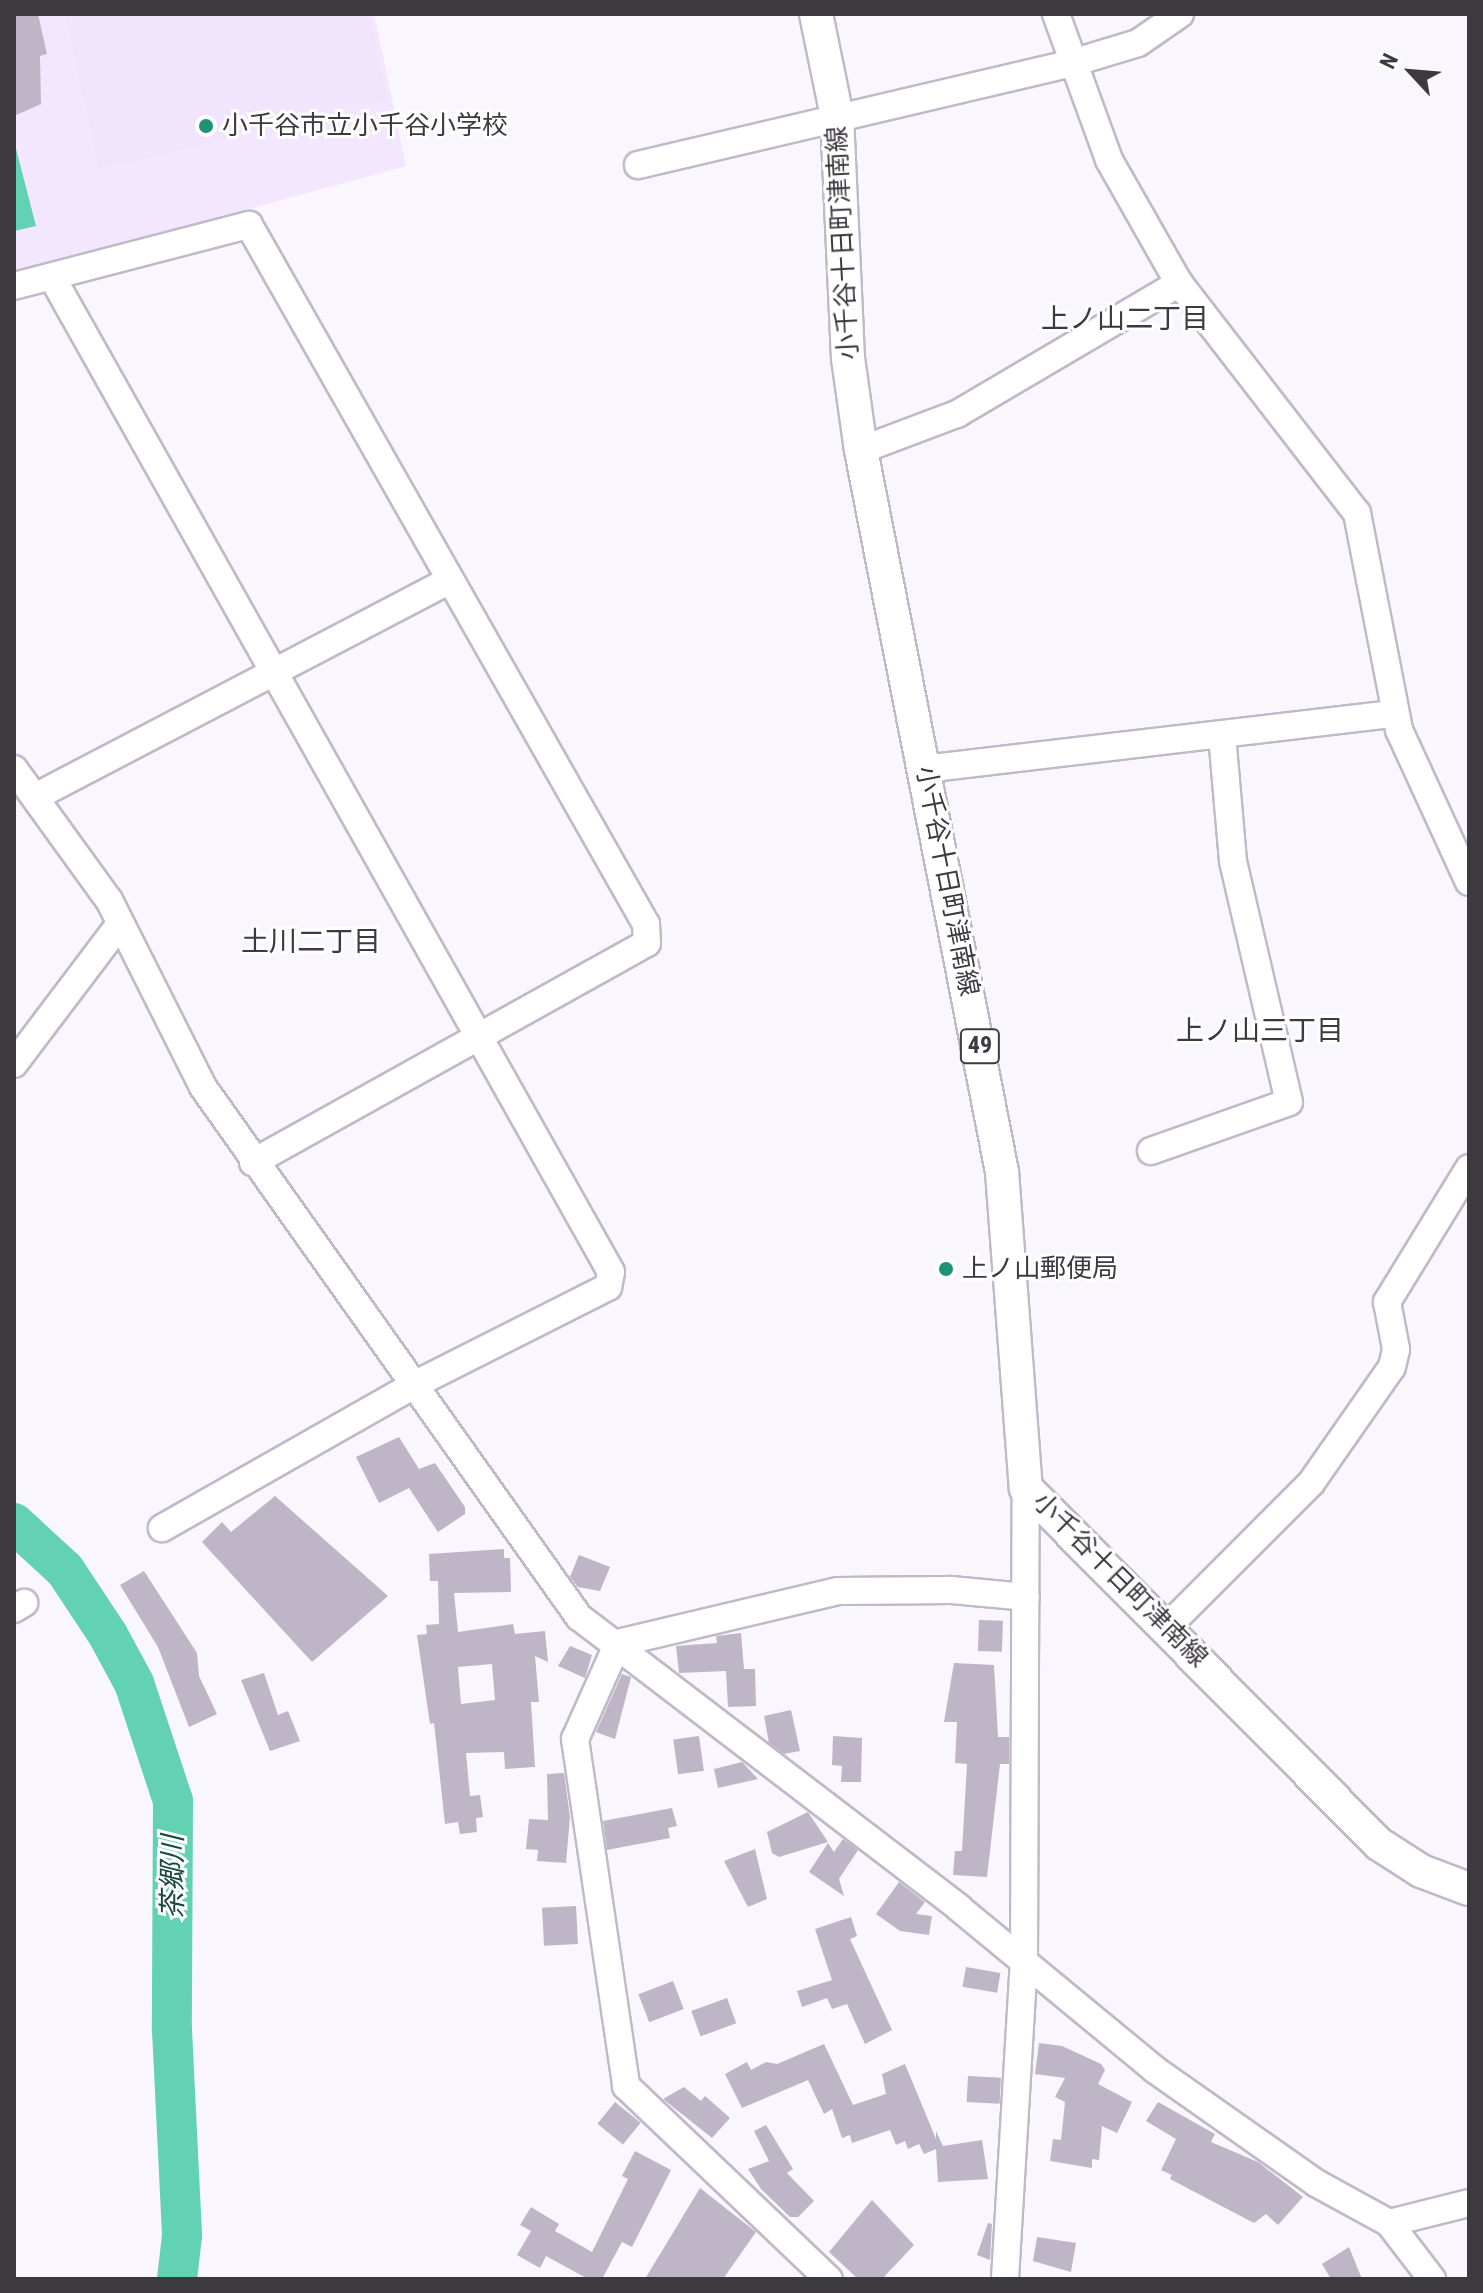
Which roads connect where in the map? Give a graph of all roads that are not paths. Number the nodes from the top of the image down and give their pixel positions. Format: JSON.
{"nodes":[{"id":1,"x":816,"y":14,"type":"edge"},
{"id":2,"x":1056,"y":14,"type":"edge"},
{"id":3,"x":1180,"y":14,"type":"edge"},
{"id":4,"x":1072,"y":63,"type":"junction"},
{"id":5,"x":837,"y":116,"type":"junction"},
{"id":6,"x":638,"y":165,"type":"dead end"},
{"id":7,"x":52,"y":277,"type":"junction"},
{"id":8,"x":1179,"y":283,"type":"junction"},
{"id":9,"x":14,"y":286,"type":"edge"},
{"id":10,"x":861,"y":450,"type":"junction"},
{"id":11,"x":448,"y":581,"type":"junction"},
{"id":12,"x":273,"y":677,"type":"junction"},
{"id":13,"x":1395,"y":714,"type":"junction"},
{"id":14,"x":1222,"y":736,"type":"junction"},
{"id":15,"x":14,"y":769,"type":"edge"},
{"id":16,"x":924,"y":769,"type":"junction"},
{"id":17,"x":37,"y":796,"type":"junction"},
{"id":18,"x":1469,"y":882,"type":"edge"},
{"id":19,"x":120,"y":924,"type":"junction"},
{"id":20,"x":476,"y":1035,"type":"junction"},
{"id":21,"x":14,"y":1064,"type":"edge"},
{"id":22,"x":1151,"y":1151,"type":"dead end"},
{"id":23,"x":253,"y":1162,"type":"junction"},
{"id":24,"x":1469,"y":1168,"type":"edge"},
{"id":25,"x":414,"y":1385,"type":"junction"},
{"id":26,"x":1026,"y":1488,"type":"junction"},
{"id":27,"x":162,"y":1528,"type":"dead end"},
{"id":28,"x":1026,"y":1597,"type":"junction"},
{"id":29,"x":1168,"y":1626,"type":"junction"},
{"id":30,"x":618,"y":1643,"type":"junction"},
{"id":31,"x":1469,"y":1889,"type":"edge"},
{"id":32,"x":1024,"y":1960,"type":"junction"},
{"id":33,"x":1469,"y":2203,"type":"edge"},
{"id":34,"x":1389,"y":2223,"type":"junction"},
{"id":35,"x":829,"y":2279,"type":"edge"},
{"id":36,"x":1005,"y":2279,"type":"edge"},
{"id":37,"x":1432,"y":2279,"type":"edge"}],
"edges":[{"from":1,"to":5,"type":"main road","name":"小千谷十日町津南線","number":"49"},
{"from":2,"to":4,"type":"street"},
{"from":3,"to":4,"type":"street"},
{"from":4,"to":5,"type":"street"},
{"from":4,"to":8,"type":"street"},
{"from":5,"to":6,"type":"street"},
{"from":5,"to":10,"type":"main road","name":"小千谷十日町津南線","number":"49"},
{"from":7,"to":9,"type":"street"},
{"from":7,"to":11,"type":"street"},
{"from":7,"to":12,"type":"street"},
{"from":8,"to":10,"type":"street"},
{"from":8,"to":13,"type":"street"},
{"from":10,"to":16,"type":"main road","name":"小千谷十日町津南線","number":"49"},
{"from":11,"to":12,"type":"street"},
{"from":11,"to":20,"type":"street"},
{"from":12,"to":17,"type":"street"},
{"from":12,"to":20,"type":"street"},
{"from":13,"to":14,"type":"street"},
{"from":13,"to":18,"type":"street"},
{"from":14,"to":16,"type":"street"},
{"from":14,"to":22,"type":"street"},
{"from":15,"to":17,"type":"street"},
{"from":16,"to":26,"type":"main road","name":"小千谷十日町津南線","number":"49"},
{"from":17,"to":19,"type":"street"},
{"from":19,"to":21,"type":"street"},
{"from":19,"to":23,"type":"street"},
{"from":20,"to":23,"type":"street"},
{"from":20,"to":25,"type":"street"},
{"from":23,"to":25,"type":"street"},
{"from":24,"to":29,"type":"street"},
{"from":25,"to":27,"type":"street"},
{"from":25,"to":30,"type":"street"},
{"from":26,"to":28,"type":"street"},
{"from":26,"to":29,"type":"main road","name":"小千谷十日町津南線"},
{"from":28,"to":30,"type":"street"},
{"from":28,"to":32,"type":"street"},
{"from":29,"to":31,"type":"main road","name":"小千谷十日町津南線"},
{"from":30,"to":32,"type":"street"},
{"from":30,"to":35,"type":"street"},
{"from":32,"to":34,"type":"street"},
{"from":32,"to":36,"type":"street"},
{"from":33,"to":34,"type":"street"},
{"from":34,"to":37,"type":"street"}]}
